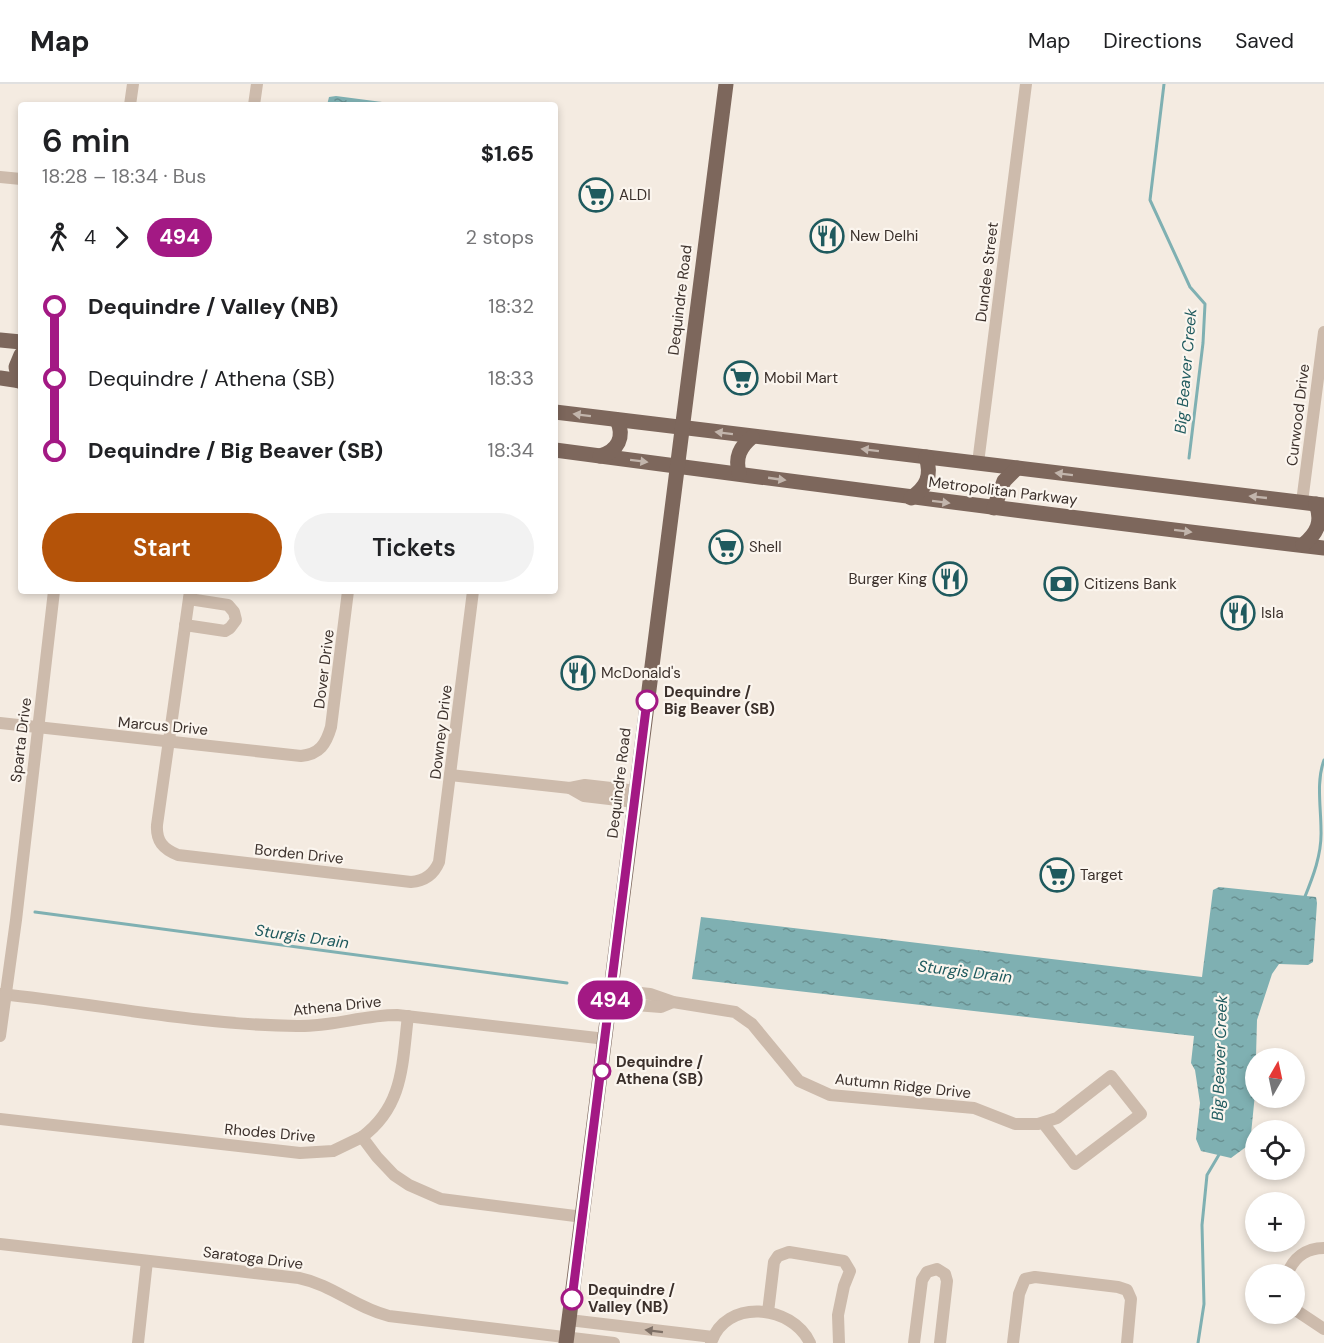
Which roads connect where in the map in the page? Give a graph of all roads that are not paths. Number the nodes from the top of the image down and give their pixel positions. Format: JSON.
{"nodes":[{"id":1,"x":133,"y":84,"type":"edge"},
{"id":2,"x":257,"y":84,"type":"edge"},
{"id":3,"x":726,"y":84,"type":"edge"},
{"id":4,"x":1026,"y":84,"type":"edge"},
{"id":5,"x":130,"y":102,"type":"edge"},
{"id":6,"x":254,"y":102,"type":"edge"},
{"id":7,"x":0,"y":177,"type":"edge"},
{"id":8,"x":18,"y":179,"type":"edge"},
{"id":9,"x":1324,"y":332,"type":"edge"},
{"id":10,"x":0,"y":340,"type":"edge"},
{"id":11,"x":18,"y":342,"type":"edge"},
{"id":12,"x":0,"y":378,"type":"edge"},
{"id":13,"x":18,"y":381,"type":"edge"},
{"id":14,"x":558,"y":412,"type":"edge"},
{"id":15,"x":617,"y":420,"type":"junction"},
{"id":16,"x":682,"y":428,"type":"junction"},
{"id":17,"x":752,"y":437,"type":"junction"},
{"id":18,"x":558,"y":450,"type":"edge"},
{"id":19,"x":600,"y":456,"type":"junction"},
{"id":20,"x":926,"y":457,"type":"junction"},
{"id":21,"x":978,"y":464,"type":"junction"},
{"id":22,"x":678,"y":466,"type":"junction"},
{"id":23,"x":1017,"y":468,"type":"junction"},
{"id":24,"x":739,"y":473,"type":"junction"},
{"id":25,"x":911,"y":498,"type":"junction"},
{"id":26,"x":1314,"y":503,"type":"edge"},
{"id":27,"x":993,"y":508,"type":"junction"},
{"id":28,"x":1303,"y":545,"type":"junction"},
{"id":29,"x":1324,"y":548,"type":"edge"},
{"id":30,"x":54,"y":594,"type":"edge"},
{"id":31,"x":348,"y":594,"type":"edge"},
{"id":32,"x":473,"y":594,"type":"edge"},
{"id":33,"x":189,"y":595,"type":"edge"},
{"id":34,"x":185,"y":625,"type":"junction"},
{"id":35,"x":0,"y":723,"type":"edge"},
{"id":36,"x":38,"y":728,"type":"junction"},
{"id":37,"x":169,"y":740,"type":"junction"},
{"id":38,"x":322,"y":748,"type":"joint"},
{"id":39,"x":450,"y":775,"type":"junction"},
{"id":40,"x":636,"y":796,"type":"junction"},
{"id":41,"x":432,"y":874,"type":"joint"},
{"id":42,"x":3,"y":994,"type":"edge"},
{"id":43,"x":611,"y":997,"type":"junction"},
{"id":44,"x":408,"y":1016,"type":"junction"},
{"id":45,"x":0,"y":1036,"type":"edge"},
{"id":46,"x":606,"y":1039,"type":"junction"},
{"id":47,"x":0,"y":1119,"type":"edge"},
{"id":48,"x":1044,"y":1124,"type":"junction"},
{"id":49,"x":362,"y":1137,"type":"junction"},
{"id":50,"x":583,"y":1217,"type":"junction"},
{"id":51,"x":0,"y":1244,"type":"edge"},
{"id":52,"x":1324,"y":1248,"type":"edge"},
{"id":53,"x":147,"y":1261,"type":"junction"},
{"id":54,"x":1292,"y":1264,"type":"edge"},
{"id":55,"x":768,"y":1312,"type":"junction"},
{"id":56,"x":1305,"y":1316,"type":"edge"},
{"id":57,"x":569,"y":1320,"type":"junction"},
{"id":58,"x":1324,"y":1329,"type":"edge"},
{"id":59,"x":567,"y":1340,"type":"edge"},
{"id":60,"x":712,"y":1340,"type":"edge"},
{"id":61,"x":138,"y":1343,"type":"edge"},
{"id":62,"x":614,"y":1343,"type":"edge"},
{"id":63,"x":810,"y":1343,"type":"edge"},
{"id":64,"x":839,"y":1343,"type":"edge"},
{"id":65,"x":914,"y":1343,"type":"edge"},
{"id":66,"x":940,"y":1343,"type":"edge"},
{"id":67,"x":1013,"y":1343,"type":"edge"},
{"id":68,"x":1127,"y":1343,"type":"edge"}],
"edges":[{"from":1,"to":5,"type":"street"},
{"from":2,"to":6,"type":"street"},
{"from":3,"to":16,"type":"main road","name":"Dequindre Road"},
{"from":4,"to":21,"type":"street","name":"Dundee Street"},
{"from":7,"to":8,"type":"street"},
{"from":9,"to":26,"type":"street","name":"Curwood Drive"},
{"from":10,"to":11,"type":"main road"},
{"from":12,"to":13,"type":"main road"},
{"from":15,"to":14,"type":"main road","name":"Metropolitan Parkway","one_way":true},
{"from":15,"to":16,"type":"main road","name":"Metropolitan Parkway"},
{"from":15,"to":19,"type":"main road"},
{"from":17,"to":16,"type":"main road","name":"Metropolitan Parkway","one_way":true},
{"from":16,"to":22,"type":"main road","name":"Dequindre Road"},
{"from":20,"to":17,"type":"main road","name":"Metropolitan Parkway","one_way":true},
{"from":17,"to":24,"type":"main road"},
{"from":18,"to":19,"type":"main road","name":"Metropolitan Parkway"},
{"from":19,"to":22,"type":"main road","name":"Metropolitan Parkway","one_way":true},
{"from":20,"to":21,"type":"main road","name":"Metropolitan Parkway"},
{"from":20,"to":25,"type":"main road"},
{"from":21,"to":23,"type":"main road","name":"Metropolitan Parkway"},
{"from":22,"to":24,"type":"main road","name":"Metropolitan Parkway"},
{"from":22,"to":40,"type":"main road","name":"Dequindre Road"},
{"from":26,"to":23,"type":"main road","name":"Metropolitan Parkway","one_way":true},
{"from":23,"to":27,"type":"main road"},
{"from":24,"to":25,"type":"main road","name":"Metropolitan Parkway","one_way":true},
{"from":25,"to":27,"type":"main road","name":"Metropolitan Parkway","one_way":true},
{"from":26,"to":28,"type":"main road"},
{"from":27,"to":28,"type":"main road","name":"Metropolitan Parkway","one_way":true},
{"from":28,"to":29,"type":"main road","name":"Metropolitan Parkway"},
{"from":30,"to":36,"type":"street","name":"Sparta Drive"},
{"from":31,"to":38,"type":"street","name":"Dover Drive"},
{"from":32,"to":39,"type":"street","name":"Downey Drive"},
{"from":33,"to":34,"type":"street"},
{"from":33,"to":34,"type":"street"},
{"from":34,"to":37,"type":"street"},
{"from":35,"to":36,"type":"street","name":"Marcus Drive"},
{"from":36,"to":37,"type":"street","name":"Marcus Drive"},
{"from":36,"to":42,"type":"street","name":"Sparta Drive"},
{"from":37,"to":38,"type":"street","name":"Marcus Drive"},
{"from":37,"to":41,"type":"street","name":"Borden Drive"},
{"from":39,"to":40,"type":"street"},
{"from":39,"to":41,"type":"street","name":"Downey Drive"},
{"from":40,"to":43,"type":"main road","name":"Dequindre Road"},
{"from":42,"to":44,"type":"street","name":"Athena Drive"},
{"from":42,"to":45,"type":"street","name":"Sparta Drive"},
{"from":43,"to":46,"type":"main road","name":"Dequindre Road"},
{"from":43,"to":48,"type":"street","name":"Autumn Ridge Drive"},
{"from":44,"to":46,"type":"street","name":"Athena Drive"},
{"from":44,"to":49,"type":"street","name":"Rhodes Drive"},
{"from":46,"to":50,"type":"main road","name":"Dequindre Road"},
{"from":47,"to":49,"type":"street","name":"Rhodes Drive"},
{"from":48,"to":48,"type":"street"},
{"from":49,"to":50,"type":"street"},
{"from":50,"to":57,"type":"main road","name":"Dequindre Road"},
{"from":51,"to":53,"type":"street","name":"Saratoga Drive"},
{"from":52,"to":54,"type":"street"},
{"from":53,"to":59,"type":"street","name":"Saratoga Drive"},
{"from":53,"to":61,"type":"street"},
{"from":55,"to":60,"type":"street"},
{"from":55,"to":63,"type":"street"},
{"from":55,"to":64,"type":"street"},
{"from":56,"to":58,"type":"street"},
{"from":57,"to":59,"type":"main road","name":"Dequindre Road"},
{"from":60,"to":57,"type":"street","one_way":true},
{"from":59,"to":62,"type":"street","name":"Saratoga Drive"},
{"from":65,"to":66,"type":"street"},
{"from":67,"to":68,"type":"street"}]}
